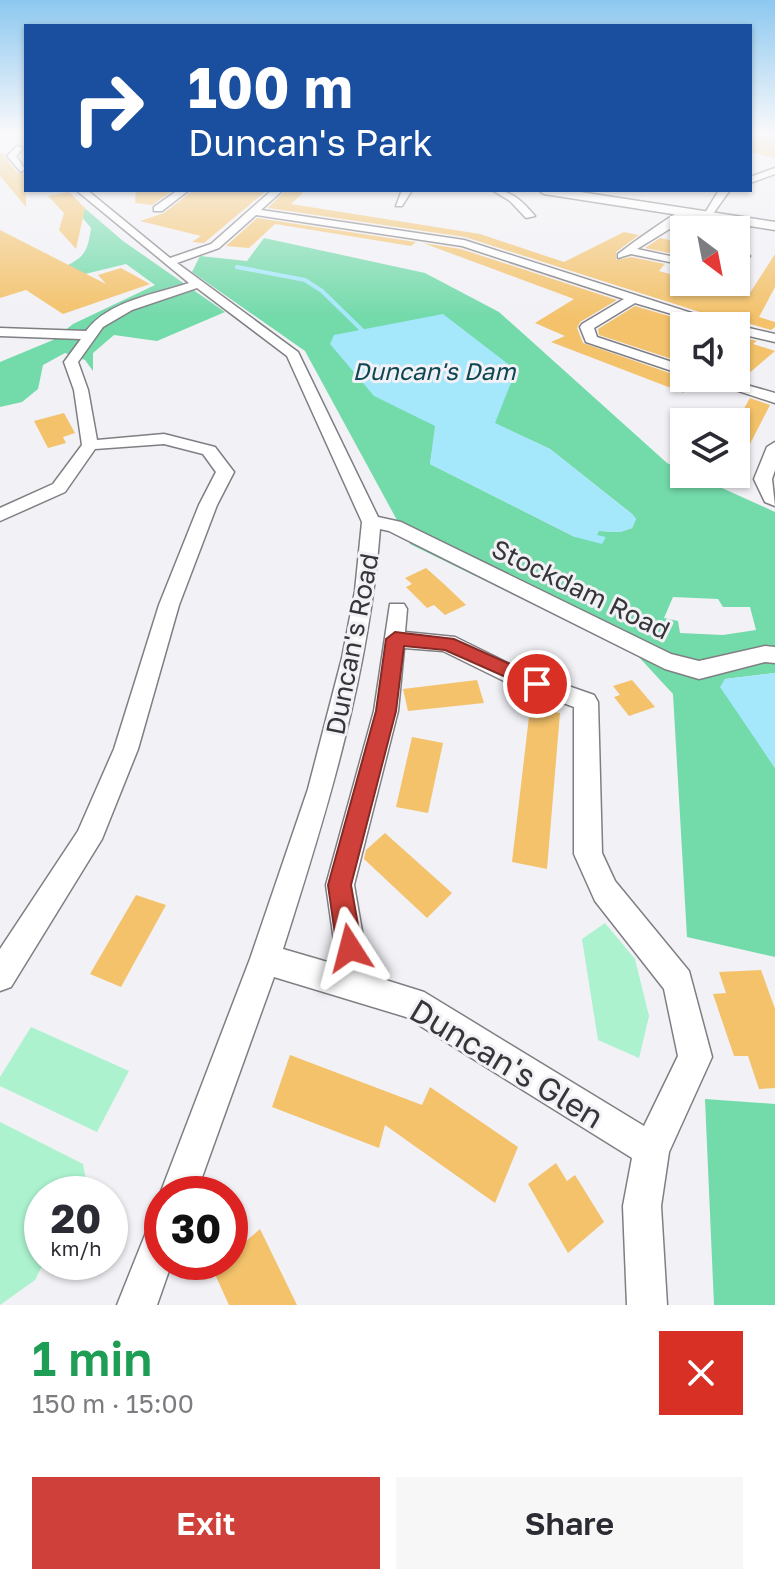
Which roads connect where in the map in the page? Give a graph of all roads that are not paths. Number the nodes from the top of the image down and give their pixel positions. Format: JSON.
{"nodes":[{"id":1,"x":87,"y":195,"type":"edge"},
{"id":2,"x":177,"y":195,"type":"edge"},
{"id":3,"x":273,"y":195,"type":"edge"},
{"id":4,"x":404,"y":195,"type":"edge"},
{"id":5,"x":506,"y":195,"type":"edge"},
{"id":6,"x":575,"y":195,"type":"edge"},
{"id":7,"x":718,"y":195,"type":"edge"},
{"id":8,"x":399,"y":204,"type":"dead end"},
{"id":9,"x":158,"y":209,"type":"dead end"},
{"id":10,"x":254,"y":212,"type":"junction"},
{"id":11,"x":683,"y":212,"type":"junction"},
{"id":12,"x":530,"y":216,"type":"dead end"},
{"id":13,"x":680,"y":216,"type":"edge"},
{"id":14,"x":706,"y":216,"type":"joint"},
{"id":15,"x":750,"y":222,"type":"edge"},
{"id":16,"x":670,"y":224,"type":"edge"},
{"id":17,"x":775,"y":226,"type":"edge"},
{"id":18,"x":670,"y":260,"type":"edge"},
{"id":19,"x":168,"y":262,"type":"junction"},
{"id":20,"x":198,"y":284,"type":"junction"},
{"id":21,"x":633,"y":299,"type":"junction"},
{"id":22,"x":678,"y":312,"type":"edge"},
{"id":23,"x":0,"y":332,"type":"edge"},
{"id":24,"x":750,"y":332,"type":"edge"},
{"id":25,"x":90,"y":335,"type":"junction"},
{"id":26,"x":775,"y":338,"type":"edge"},
{"id":27,"x":670,"y":366,"type":"edge"},
{"id":28,"x":750,"y":391,"type":"edge"},
{"id":29,"x":775,"y":398,"type":"edge"},
{"id":30,"x":90,"y":445,"type":"junction"},
{"id":31,"x":775,"y":447,"type":"edge"},
{"id":32,"x":772,"y":495,"type":"edge"},
{"id":33,"x":0,"y":515,"type":"edge"},
{"id":34,"x":371,"y":522,"type":"junction"},
{"id":35,"x":397,"y":609,"type":"dead end"},
{"id":36,"x":395,"y":639,"type":"junction"},
{"id":37,"x":775,"y":655,"type":"edge"},
{"id":38,"x":265,"y":959,"type":"junction"},
{"id":39,"x":0,"y":976,"type":"edge"},
{"id":40,"x":342,"y":982,"type":"junction"},
{"id":41,"x":651,"y":1150,"type":"junction"},
{"id":42,"x":185,"y":1176,"type":"edge"},
{"id":43,"x":146,"y":1280,"type":"edge"},
{"id":44,"x":137,"y":1305,"type":"edge"},
{"id":45,"x":647,"y":1305,"type":"edge"}],
"edges":[{"from":1,"to":19,"type":"street","name":"Duncan's Road"},
{"from":2,"to":9,"type":"street"},
{"from":3,"to":10,"type":"street"},
{"from":4,"to":8,"type":"street"},
{"from":5,"to":12,"type":"street"},
{"from":6,"to":11,"type":"main road"},
{"from":7,"to":14,"type":"street"},
{"from":10,"to":19,"type":"street"},
{"from":10,"to":21,"type":"street"},
{"from":11,"to":13,"type":"street"},
{"from":11,"to":14,"type":"main road"},
{"from":15,"to":17,"type":"main road"},
{"from":16,"to":18,"type":"street"},
{"from":19,"to":20,"type":"street","name":"Duncan's Road"},
{"from":20,"to":25,"type":"street"},
{"from":20,"to":34,"type":"street","name":"Duncan's Road"},
{"from":21,"to":22,"type":"street"},
{"from":21,"to":27,"type":"street"},
{"from":23,"to":25,"type":"street"},
{"from":24,"to":26,"type":"street"},
{"from":25,"to":30,"type":"street"},
{"from":28,"to":29,"type":"street"},
{"from":30,"to":33,"type":"street"},
{"from":30,"to":39,"type":"street"},
{"from":31,"to":32,"type":"street"},
{"from":34,"to":37,"type":"street","name":"Stockdam Road"},
{"from":34,"to":38,"type":"street","name":"Duncan's Road"},
{"from":35,"to":36,"type":"street"},
{"from":36,"to":40,"type":"street"},
{"from":36,"to":41,"type":"street"},
{"from":38,"to":40,"type":"street","name":"Duncan's Glen"},
{"from":38,"to":42,"type":"street","name":"Duncan's Road"},
{"from":40,"to":41,"type":"street","name":"Duncan's Glen"},
{"from":41,"to":45,"type":"street"},
{"from":43,"to":44,"type":"street"}]}
